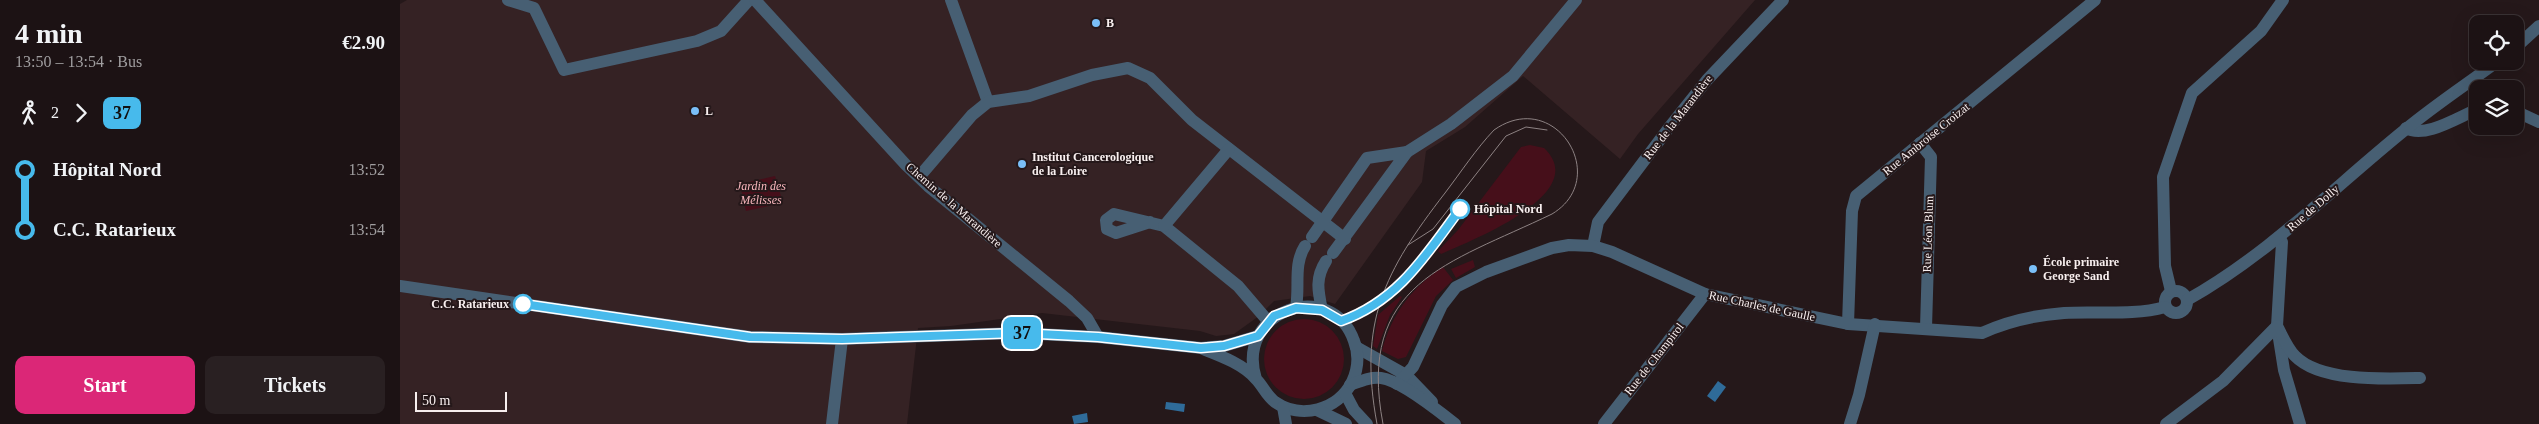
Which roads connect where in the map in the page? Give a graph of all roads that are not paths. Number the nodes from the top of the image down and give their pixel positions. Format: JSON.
{"nodes":[{"id":1,"x":508,"y":0,"type":"edge"},
{"id":2,"x":749,"y":0,"type":"edge"},
{"id":3,"x":755,"y":0,"type":"edge"},
{"id":4,"x":951,"y":0,"type":"edge"},
{"id":5,"x":1576,"y":0,"type":"edge"},
{"id":6,"x":1783,"y":0,"type":"edge"},
{"id":7,"x":2095,"y":0,"type":"edge"},
{"id":8,"x":2283,"y":0,"type":"edge"},
{"id":9,"x":2539,"y":26,"type":"edge"},
{"id":10,"x":2524,"y":40,"type":"edge"},
{"id":11,"x":2486,"y":70,"type":"edge"},
{"id":12,"x":988,"y":102,"type":"junction"},
{"id":13,"x":2469,"y":113,"type":"edge"},
{"id":14,"x":2524,"y":115,"type":"edge"},
{"id":15,"x":2539,"y":122,"type":"edge"},
{"id":16,"x":2406,"y":128,"type":"junction"},
{"id":17,"x":1920,"y":143,"type":"junction"},
{"id":18,"x":1229,"y":149,"type":"junction"},
{"id":19,"x":1408,"y":152,"type":"junction"},
{"id":20,"x":919,"y":177,"type":"junction"},
{"id":21,"x":1323,"y":221,"type":"junction"},
{"id":22,"x":1150,"y":222,"type":"dead end"},
{"id":23,"x":1164,"y":226,"type":"junction"},
{"id":24,"x":2279,"y":237,"type":"junction"},
{"id":25,"x":1345,"y":239,"type":"junction"},
{"id":26,"x":1593,"y":246,"type":"junction"},
{"id":27,"x":400,"y":286,"type":"edge"},
{"id":28,"x":2171,"y":291,"type":"junction"},
{"id":29,"x":1704,"y":294,"type":"junction"},
{"id":30,"x":2187,"y":300,"type":"junction"},
{"id":31,"x":2165,"y":307,"type":"junction"},
{"id":32,"x":1296,"y":308,"type":"junction"},
{"id":33,"x":1322,"y":310,"type":"junction"},
{"id":34,"x":1268,"y":321,"type":"junction"},
{"id":35,"x":1848,"y":324,"type":"junction"},
{"id":36,"x":1875,"y":324,"type":"junction"},
{"id":37,"x":2277,"y":326,"type":"junction"},
{"id":38,"x":1926,"y":328,"type":"junction"},
{"id":39,"x":1258,"y":336,"type":"junction"},
{"id":40,"x":1098,"y":337,"type":"junction"},
{"id":41,"x":842,"y":339,"type":"junction"},
{"id":42,"x":1356,"y":347,"type":"junction"},
{"id":43,"x":1201,"y":348,"type":"junction"},
{"id":44,"x":2420,"y":378,"type":"dead end"},
{"id":45,"x":1256,"y":379,"type":"junction"},
{"id":46,"x":1402,"y":380,"type":"junction"},
{"id":47,"x":1348,"y":389,"type":"junction"},
{"id":48,"x":1283,"y":407,"type":"junction"},
{"id":49,"x":1317,"y":410,"type":"junction"},
{"id":50,"x":1298,"y":411,"type":"junction"},
{"id":51,"x":832,"y":424,"type":"edge"},
{"id":52,"x":1286,"y":424,"type":"edge"},
{"id":53,"x":1294,"y":424,"type":"edge"},
{"id":54,"x":1346,"y":424,"type":"edge"},
{"id":55,"x":1367,"y":424,"type":"edge"},
{"id":56,"x":1455,"y":424,"type":"edge"},
{"id":57,"x":1604,"y":424,"type":"edge"},
{"id":58,"x":1850,"y":424,"type":"edge"},
{"id":59,"x":2166,"y":424,"type":"edge"},
{"id":60,"x":2300,"y":424,"type":"edge"}],
"edges":[{"from":1,"to":2,"type":"street"},
{"from":3,"to":20,"type":"street","name":"Chemin de la Marandière"},
{"from":4,"to":12,"type":"street"},
{"from":5,"to":19,"type":"street"},
{"from":6,"to":26,"type":"street","name":"Rue de la Marandière"},
{"from":7,"to":17,"type":"street","name":"Rue Ambroise Croizat"},
{"from":8,"to":28,"type":"street"},
{"from":9,"to":10,"type":"street"},
{"from":11,"to":16,"type":"street","name":"Rue de Dolly"},
{"from":12,"to":18,"type":"street"},
{"from":12,"to":20,"type":"street"},
{"from":13,"to":16,"type":"street"},
{"from":14,"to":15,"type":"street"},
{"from":16,"to":24,"type":"street","name":"Rue de Dolly"},
{"from":17,"to":35,"type":"street","name":"Rue Ambroise Croizat"},
{"from":17,"to":38,"type":"street","name":"Rue Léon Blum"},
{"from":18,"to":21,"type":"street"},
{"from":18,"to":23,"type":"street"},
{"from":19,"to":21,"type":"street"},
{"from":19,"to":25,"type":"street"},
{"from":20,"to":40,"type":"street","name":"Chemin de la Marandière"},
{"from":21,"to":25,"type":"street"},
{"from":21,"to":32,"type":"street"},
{"from":22,"to":23,"type":"street"},
{"from":23,"to":34,"type":"street"},
{"from":24,"to":30,"type":"street"},
{"from":24,"to":37,"type":"street","name":"Rue de Dolly"},
{"from":25,"to":33,"type":"street"},
{"from":26,"to":29,"type":"street","name":"Rue Charles de Gaulle"},
{"from":26,"to":46,"type":"street","name":"Rue Charles de Gaulle"},
{"from":27,"to":41,"type":"street"},
{"from":28,"to":30,"type":"street"},
{"from":28,"to":31,"type":"street"},
{"from":29,"to":35,"type":"street","name":"Rue Charles de Gaulle"},
{"from":29,"to":57,"type":"street","name":"Rue de Champirol"},
{"from":30,"to":31,"type":"street"},
{"from":31,"to":38,"type":"street","name":"Rue Charles de Gaulle"},
{"from":32,"to":33,"type":"street"},
{"from":32,"to":34,"type":"street"},
{"from":33,"to":42,"type":"street"},
{"from":34,"to":39,"type":"street"},
{"from":35,"to":36,"type":"street","name":"Rue Charles de Gaulle"},
{"from":36,"to":38,"type":"street","name":"Rue Charles de Gaulle"},
{"from":36,"to":58,"type":"street"},
{"from":37,"to":44,"type":"street"},
{"from":37,"to":59,"type":"street"},
{"from":37,"to":60,"type":"street","name":"Rue de Dolly"},
{"from":39,"to":43,"type":"street"},
{"from":39,"to":45,"type":"street"},
{"from":40,"to":41,"type":"street"},
{"from":40,"to":43,"type":"street"},
{"from":41,"to":51,"type":"street"},
{"from":42,"to":46,"type":"street"},
{"from":42,"to":47,"type":"street"},
{"from":43,"to":45,"type":"street"},
{"from":45,"to":48,"type":"street"},
{"from":46,"to":47,"type":"street"},
{"from":46,"to":56,"type":"street"},
{"from":47,"to":49,"type":"street"},
{"from":47,"to":55,"type":"street"},
{"from":48,"to":50,"type":"street"},
{"from":48,"to":52,"type":"street"},
{"from":49,"to":50,"type":"street"},
{"from":49,"to":54,"type":"street"},
{"from":50,"to":53,"type":"street"}]}
